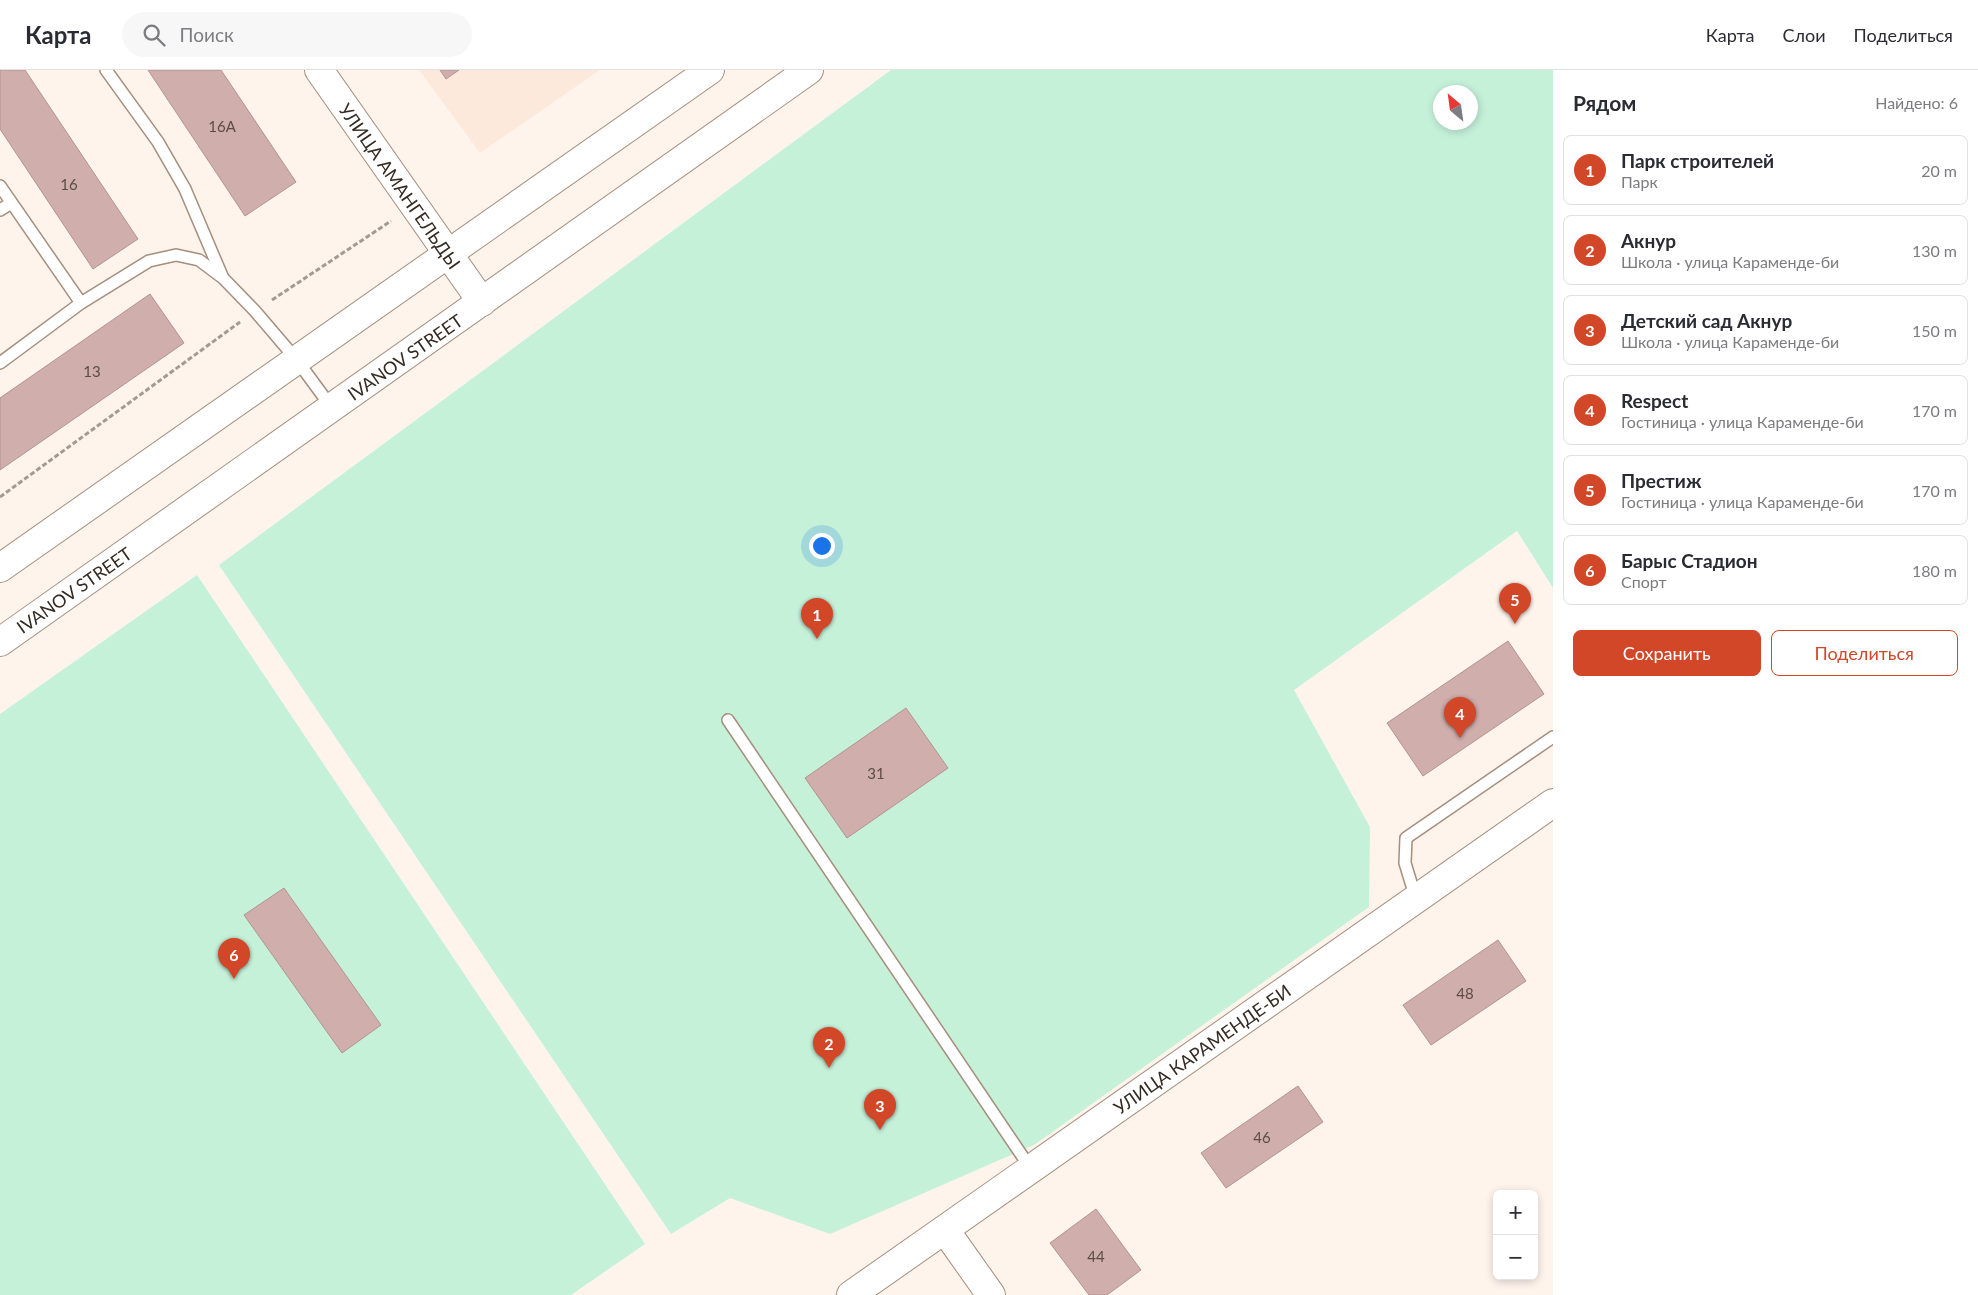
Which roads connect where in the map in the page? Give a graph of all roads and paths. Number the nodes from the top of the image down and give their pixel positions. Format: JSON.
{"nodes":[{"id":1,"x":106,"y":70,"type":"edge"},
{"id":2,"x":319,"y":70,"type":"edge"},
{"id":3,"x":710,"y":70,"type":"edge"},
{"id":4,"x":809,"y":70,"type":"edge"},
{"id":5,"x":0,"y":186,"type":"edge"},
{"id":6,"x":12,"y":202,"type":"junction"},
{"id":7,"x":414,"y":206,"type":"junction"},
{"id":8,"x":0,"y":210,"type":"edge"},
{"id":9,"x":447,"y":253,"type":"junction"},
{"id":10,"x":223,"y":278,"type":"junction"},
{"id":11,"x":482,"y":302,"type":"junction"},
{"id":12,"x":81,"y":303,"type":"junction"},
{"id":13,"x":255,"y":311,"type":"junction"},
{"id":14,"x":296,"y":359,"type":"junction"},
{"id":15,"x":0,"y":363,"type":"edge"},
{"id":16,"x":332,"y":408,"type":"junction"},
{"id":17,"x":0,"y":497,"type":"edge"},
{"id":18,"x":0,"y":568,"type":"edge"},
{"id":19,"x":0,"y":642,"type":"edge"},
{"id":20,"x":728,"y":720,"type":"dead end"},
{"id":21,"x":1553,"y":737,"type":"edge"},
{"id":22,"x":1553,"y":803,"type":"edge"},
{"id":23,"x":1416,"y":899,"type":"junction"},
{"id":24,"x":1031,"y":1169,"type":"junction"},
{"id":25,"x":944,"y":1230,"type":"junction"},
{"id":26,"x":851,"y":1295,"type":"edge"},
{"id":27,"x":991,"y":1295,"type":"edge"}],
"edges":[{"from":1,"to":10,"type":"lane"},
{"from":2,"to":7,"type":"street","name":"УЛИЦА АМАНГЕЛЬДЫ"},
{"from":3,"to":9,"type":"street"},
{"from":4,"to":11,"type":"street","name":"IVANOV STREET"},
{"from":5,"to":6,"type":"lane"},
{"from":6,"to":8,"type":"lane"},
{"from":6,"to":12,"type":"lane"},
{"from":7,"to":9,"type":"street","name":"УЛИЦА АМАНГЕЛЬДЫ"},
{"from":7,"to":13,"type":"path"},
{"from":9,"to":11,"type":"street","name":"УЛИЦА АМАНГЕЛЬДЫ"},
{"from":9,"to":14,"type":"street"},
{"from":10,"to":12,"type":"lane"},
{"from":10,"to":13,"type":"lane"},
{"from":11,"to":16,"type":"street","name":"IVANOV STREET"},
{"from":12,"to":15,"type":"lane"},
{"from":13,"to":14,"type":"lane"},
{"from":13,"to":17,"type":"path"},
{"from":14,"to":16,"type":"lane"},
{"from":14,"to":18,"type":"street"},
{"from":16,"to":19,"type":"street","name":"IVANOV STREET"},
{"from":20,"to":24,"type":"lane"},
{"from":21,"to":23,"type":"lane"},
{"from":22,"to":23,"type":"street","name":"УЛИЦА КАРАМЕНДЕ-БИ"},
{"from":23,"to":24,"type":"street","name":"УЛИЦА КАРАМЕНДЕ-БИ"},
{"from":24,"to":25,"type":"street","name":"УЛИЦА КАРАМЕНДЕ-БИ"},
{"from":25,"to":26,"type":"street","name":"УЛИЦА КАРАМЕНДЕ-БИ"},
{"from":25,"to":27,"type":"street"}]}
